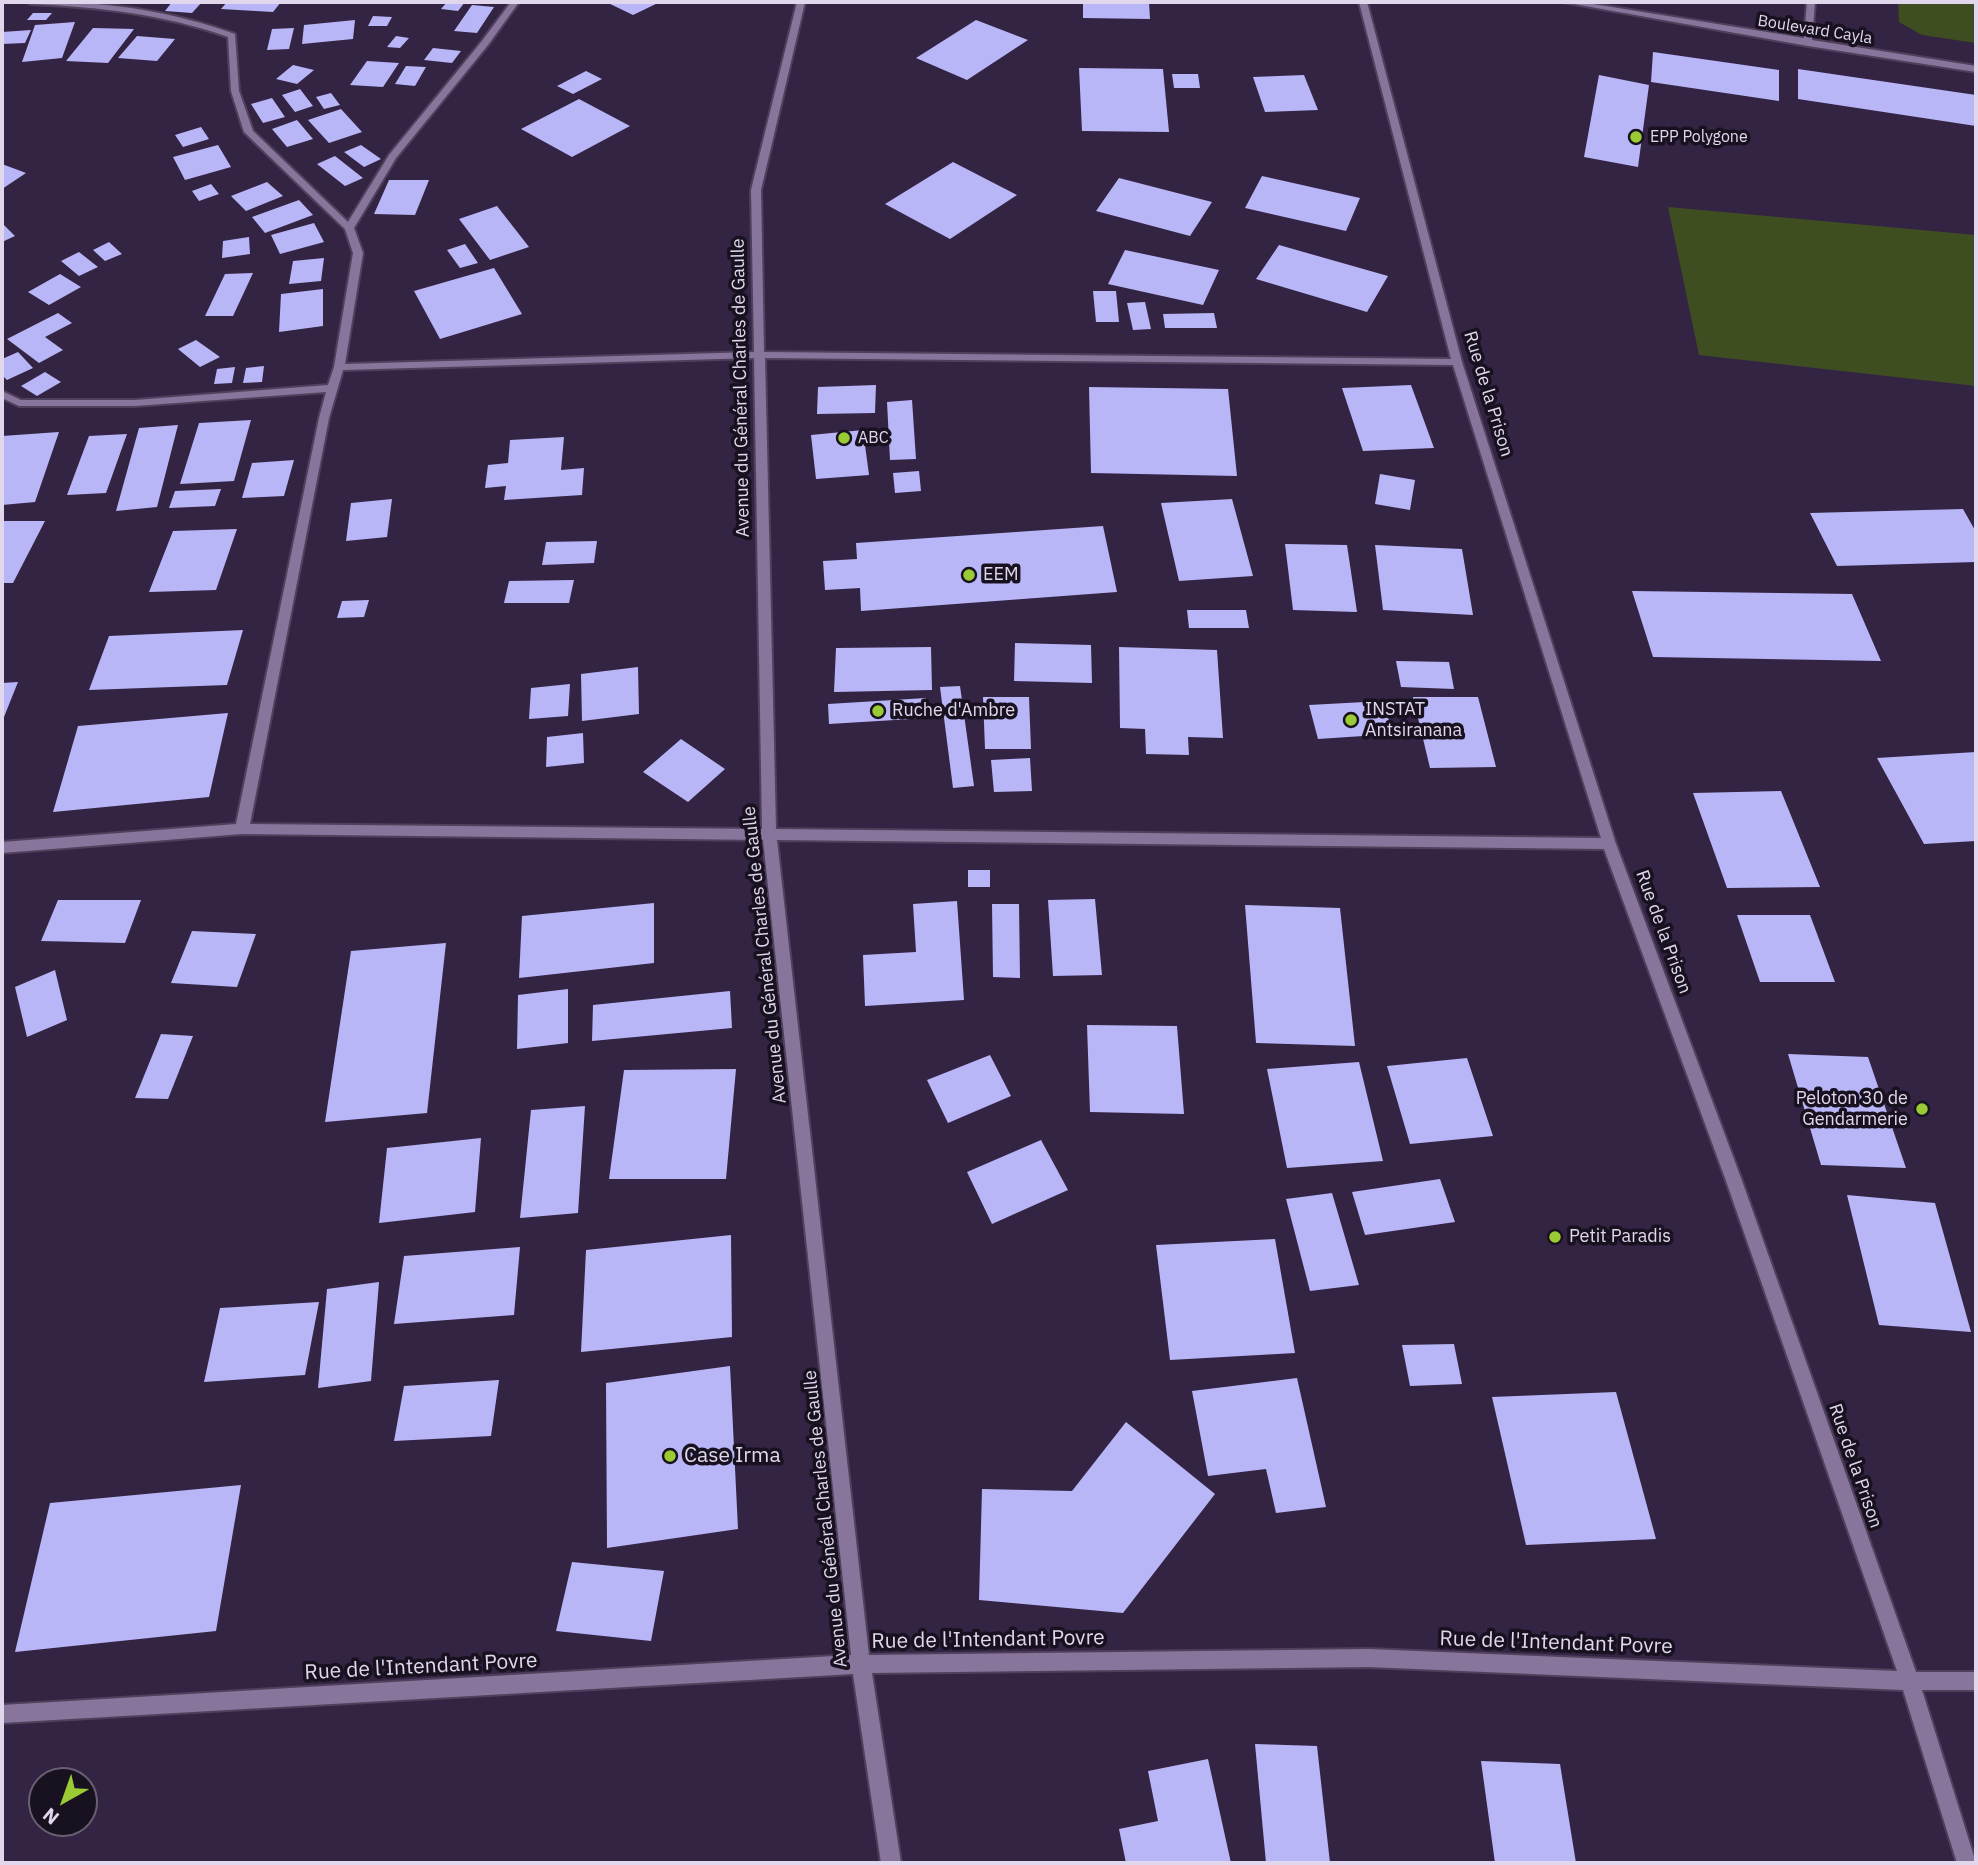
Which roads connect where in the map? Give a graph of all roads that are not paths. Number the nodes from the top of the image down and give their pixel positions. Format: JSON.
{"nodes":[{"id":1,"x":31,"y":2,"type":"edge"},
{"id":2,"x":515,"y":2,"type":"edge"},
{"id":3,"x":801,"y":2,"type":"edge"},
{"id":4,"x":1363,"y":2,"type":"edge"},
{"id":5,"x":1567,"y":2,"type":"edge"},
{"id":6,"x":1811,"y":2,"type":"edge"},
{"id":7,"x":1808,"y":43,"type":"junction"},
{"id":8,"x":1976,"y":69,"type":"edge"},
{"id":9,"x":349,"y":228,"type":"junction"},
{"id":10,"x":760,"y":355,"type":"junction"},
{"id":11,"x":1457,"y":362,"type":"junction"},
{"id":12,"x":339,"y":368,"type":"junction"},
{"id":13,"x":333,"y":388,"type":"junction"},
{"id":14,"x":2,"y":394,"type":"edge"},
{"id":15,"x":243,"y":829,"type":"junction"},
{"id":16,"x":769,"y":833,"type":"junction"},
{"id":17,"x":1609,"y":844,"type":"junction"},
{"id":18,"x":2,"y":848,"type":"edge"},
{"id":19,"x":861,"y":1664,"type":"junction"},
{"id":20,"x":1910,"y":1681,"type":"junction"},
{"id":21,"x":1976,"y":1681,"type":"edge"},
{"id":22,"x":2,"y":1714,"type":"edge"},
{"id":23,"x":891,"y":1863,"type":"edge"},
{"id":24,"x":1967,"y":1863,"type":"edge"}],
"edges":[{"from":1,"to":9,"type":"street"},
{"from":2,"to":9,"type":"street"},
{"from":3,"to":10,"type":"street","name":"Avenue du Général Charles de Gaulle"},
{"from":4,"to":11,"type":"street","name":"Rue de la Prison"},
{"from":5,"to":7,"type":"street","name":"Boulevard Cayla"},
{"from":6,"to":7,"type":"street"},
{"from":7,"to":8,"type":"street","name":"Boulevard Cayla"},
{"from":9,"to":12,"type":"street"},
{"from":10,"to":11,"type":"street"},
{"from":10,"to":12,"type":"street"},
{"from":10,"to":16,"type":"street","name":"Avenue du Général Charles de Gaulle"},
{"from":11,"to":17,"type":"street","name":"Rue de la Prison"},
{"from":12,"to":13,"type":"street"},
{"from":13,"to":14,"type":"street"},
{"from":13,"to":15,"type":"street"},
{"from":15,"to":16,"type":"street"},
{"from":15,"to":18,"type":"street"},
{"from":16,"to":17,"type":"street"},
{"from":16,"to":19,"type":"street","name":"Avenue du Général Charles de Gaulle"},
{"from":17,"to":20,"type":"street","name":"Rue de la Prison"},
{"from":19,"to":20,"type":"street","name":"Rue de l'Intendant Povre"},
{"from":19,"to":22,"type":"street","name":"Rue de l'Intendant Povre"},
{"from":19,"to":23,"type":"street","name":"Avenue du Général Charles de Gaulle"},
{"from":20,"to":21,"type":"street","name":"Rue de l'Intendant Povre"},
{"from":20,"to":24,"type":"street","name":"Rue de la Prison"}]}
